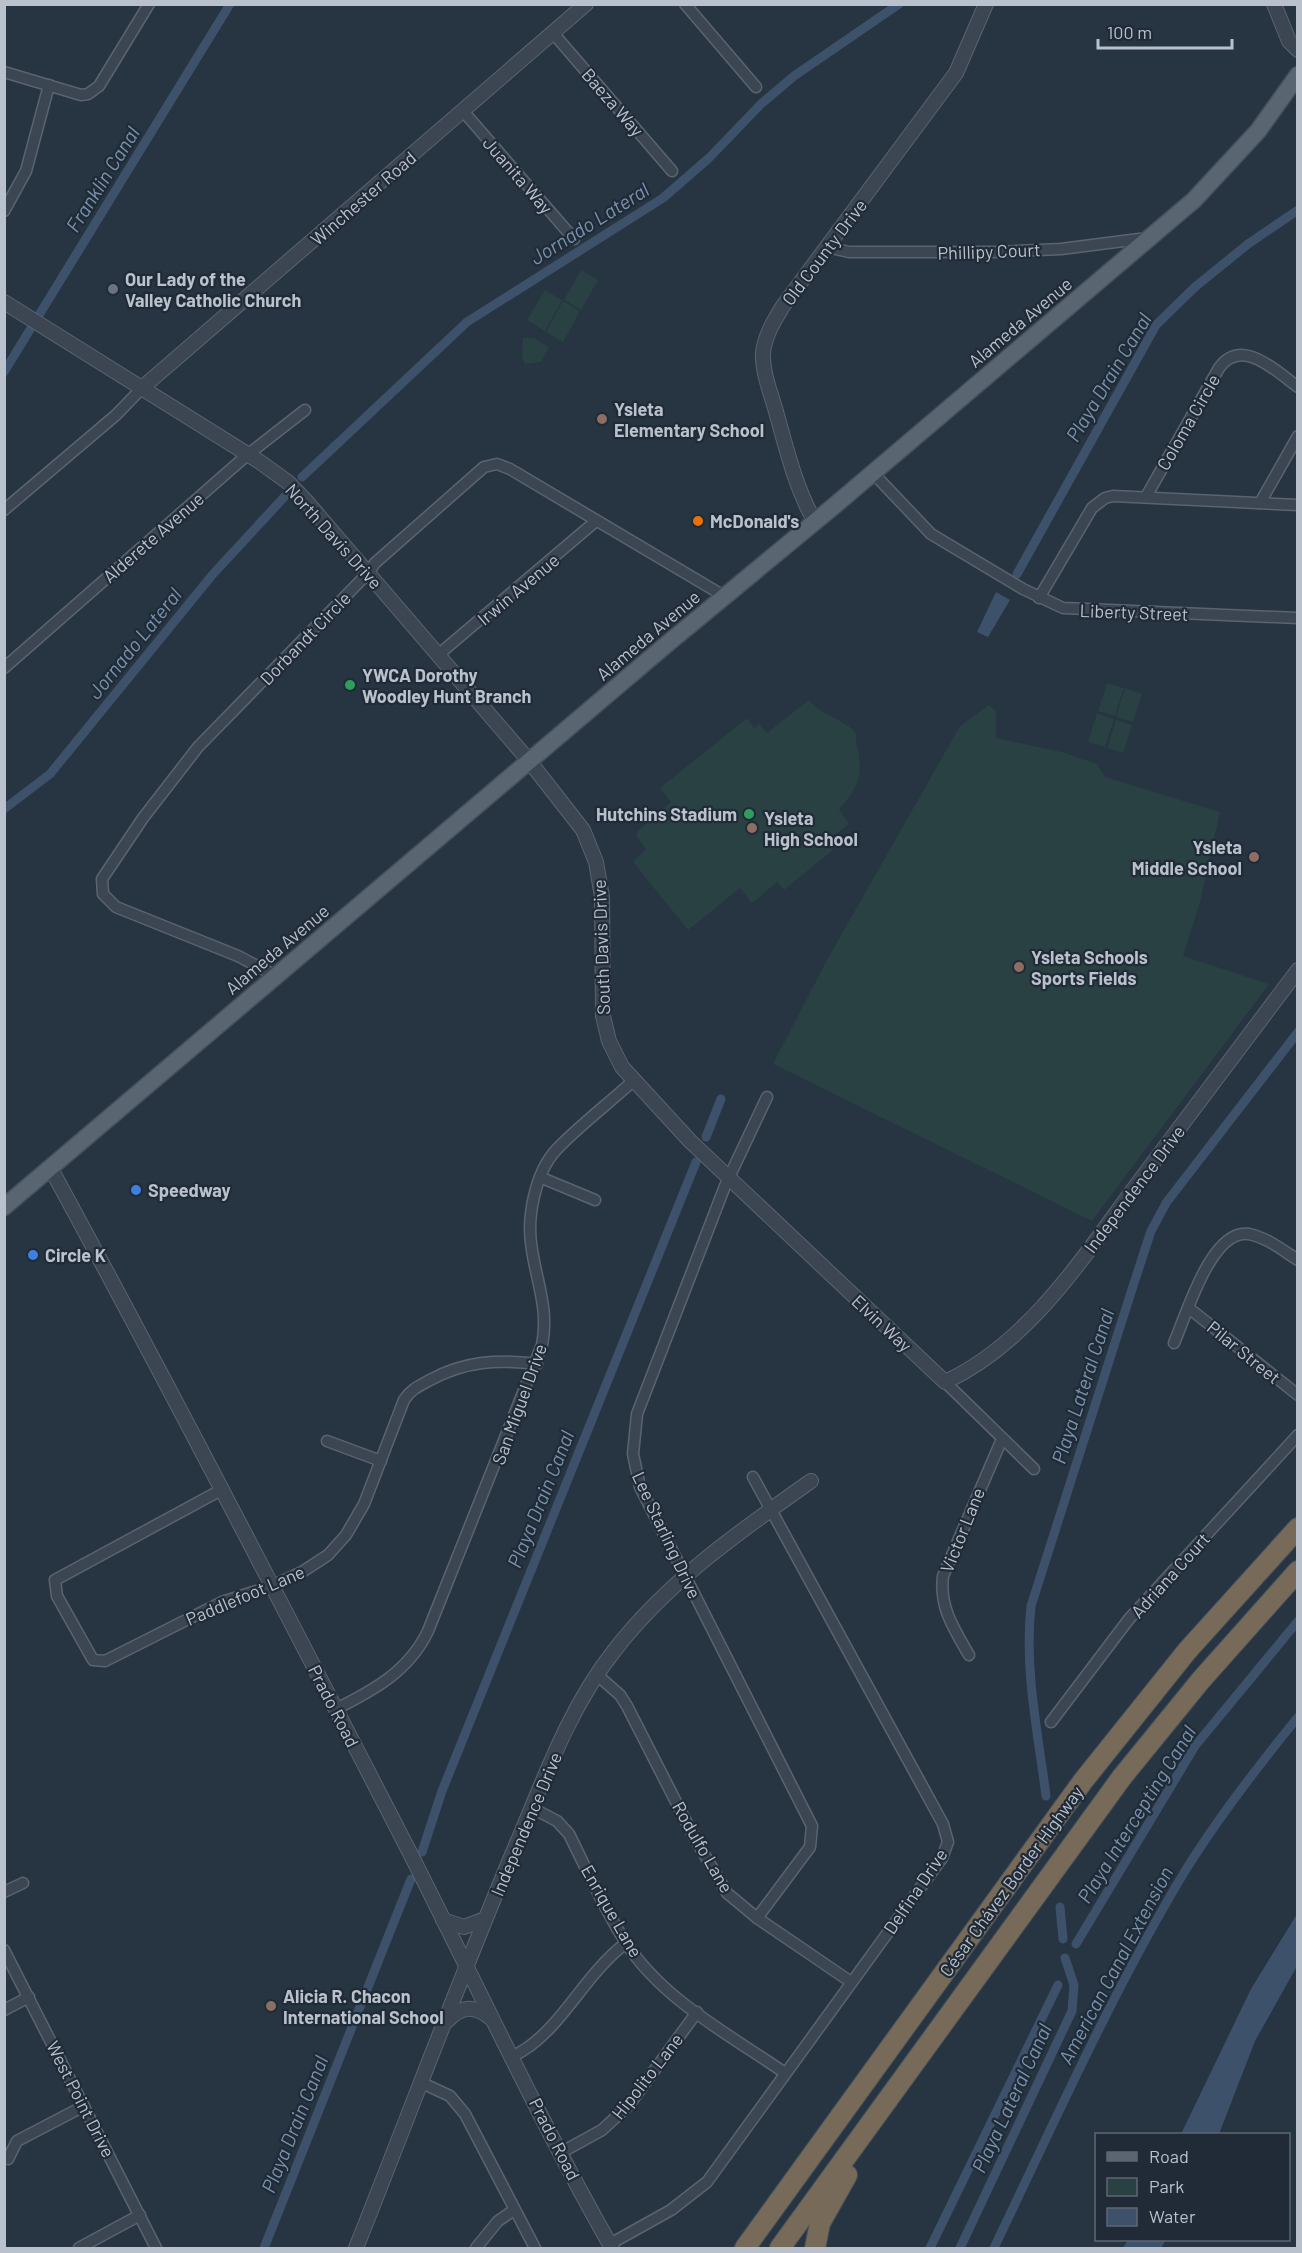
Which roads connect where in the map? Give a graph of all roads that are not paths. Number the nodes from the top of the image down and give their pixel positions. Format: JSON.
{"nodes":[{"id":1,"x":149,"y":4,"type":"edge"},
{"id":2,"x":585,"y":4,"type":"edge"},
{"id":3,"x":685,"y":4,"type":"edge"},
{"id":4,"x":986,"y":4,"type":"edge"},
{"id":5,"x":1274,"y":4,"type":"edge"},
{"id":6,"x":553,"y":33,"type":"junction"},
{"id":7,"x":1298,"y":50,"type":"edge"},
{"id":8,"x":4,"y":72,"type":"edge"},
{"id":9,"x":1298,"y":75,"type":"edge"},
{"id":10,"x":49,"y":85,"type":"junction"},
{"id":11,"x":756,"y":87,"type":"dead end"},
{"id":12,"x":463,"y":111,"type":"junction"},
{"id":13,"x":672,"y":171,"type":"dead end"},
{"id":14,"x":4,"y":210,"type":"edge"},
{"id":15,"x":574,"y":238,"type":"dead end"},
{"id":16,"x":1151,"y":238,"type":"junction"},
{"id":17,"x":827,"y":248,"type":"junction"},
{"id":18,"x":4,"y":302,"type":"edge"},
{"id":19,"x":143,"y":387,"type":"junction"},
{"id":20,"x":1298,"y":387,"type":"edge"},
{"id":21,"x":305,"y":410,"type":"dead end"},
{"id":22,"x":1298,"y":436,"type":"edge"},
{"id":23,"x":246,"y":456,"type":"junction"},
{"id":24,"x":873,"y":473,"type":"junction"},
{"id":25,"x":1147,"y":495,"type":"junction"},
{"id":26,"x":1260,"y":503,"type":"junction"},
{"id":27,"x":1298,"y":505,"type":"edge"},
{"id":28,"x":4,"y":510,"type":"edge"},
{"id":29,"x":596,"y":522,"type":"junction"},
{"id":30,"x":815,"y":522,"type":"junction"},
{"id":31,"x":368,"y":573,"type":"junction"},
{"id":32,"x":724,"y":596,"type":"junction"},
{"id":33,"x":1039,"y":598,"type":"junction"},
{"id":34,"x":1298,"y":618,"type":"edge"},
{"id":35,"x":438,"y":655,"type":"junction"},
{"id":36,"x":4,"y":668,"type":"edge"},
{"id":37,"x":530,"y":762,"type":"junction"},
{"id":38,"x":1298,"y":970,"type":"edge"},
{"id":39,"x":276,"y":976,"type":"junction"},
{"id":40,"x":633,"y":1081,"type":"junction"},
{"id":41,"x":767,"y":1097,"type":"dead end"},
{"id":42,"x":50,"y":1167,"type":"junction"},
{"id":43,"x":542,"y":1178,"type":"junction"},
{"id":44,"x":730,"y":1178,"type":"junction"},
{"id":45,"x":595,"y":1200,"type":"dead end"},
{"id":46,"x":4,"y":1208,"type":"edge"},
{"id":47,"x":1298,"y":1260,"type":"edge"},
{"id":48,"x":1190,"y":1309,"type":"junction"},
{"id":49,"x":1174,"y":1343,"type":"dead end"},
{"id":50,"x":537,"y":1364,"type":"junction"},
{"id":51,"x":945,"y":1382,"type":"junction"},
{"id":52,"x":1298,"y":1395,"type":"edge"},
{"id":53,"x":1298,"y":1435,"type":"edge"},
{"id":54,"x":1002,"y":1439,"type":"junction"},
{"id":55,"x":327,"y":1442,"type":"dead end"},
{"id":56,"x":381,"y":1461,"type":"junction"},
{"id":57,"x":1034,"y":1469,"type":"dead end"},
{"id":58,"x":753,"y":1477,"type":"dead end"},
{"id":59,"x":811,"y":1481,"type":"dead end"},
{"id":60,"x":221,"y":1490,"type":"junction"},
{"id":61,"x":772,"y":1509,"type":"junction"},
{"id":62,"x":1298,"y":1528,"type":"edge"},
{"id":63,"x":1298,"y":1571,"type":"edge"},
{"id":64,"x":684,"y":1577,"type":"junction"},
{"id":65,"x":272,"y":1586,"type":"junction"},
{"id":66,"x":969,"y":1655,"type":"dead end"},
{"id":67,"x":596,"y":1674,"type":"junction"},
{"id":68,"x":336,"y":1709,"type":"junction"},
{"id":69,"x":1051,"y":1722,"type":"dead end"},
{"id":70,"x":532,"y":1808,"type":"junction"},
{"id":71,"x":23,"y":1883,"type":"dead end"},
{"id":72,"x":4,"y":1892,"type":"edge"},
{"id":73,"x":758,"y":1918,"type":"junction"},
{"id":74,"x":485,"y":1919,"type":"junction"},
{"id":75,"x":442,"y":1920,"type":"junction"},
{"id":76,"x":626,"y":1943,"type":"junction"},
{"id":77,"x":4,"y":1950,"type":"edge"},
{"id":78,"x":466,"y":1966,"type":"junction"},
{"id":79,"x":851,"y":1982,"type":"junction"},
{"id":80,"x":29,"y":1997,"type":"junction"},
{"id":81,"x":4,"y":2010,"type":"edge"},
{"id":82,"x":697,"y":2012,"type":"junction"},
{"id":83,"x":494,"y":2020,"type":"junction"},
{"id":84,"x":445,"y":2022,"type":"junction"},
{"id":85,"x":924,"y":2050,"type":"junction"},
{"id":86,"x":513,"y":2056,"type":"junction"},
{"id":87,"x":785,"y":2073,"type":"junction"},
{"id":88,"x":422,"y":2083,"type":"junction"},
{"id":89,"x":84,"y":2106,"type":"junction"},
{"id":90,"x":562,"y":2152,"type":"junction"},
{"id":91,"x":8,"y":2159,"type":"dead end"},
{"id":92,"x":514,"y":2210,"type":"junction"},
{"id":93,"x":140,"y":2215,"type":"junction"},
{"id":94,"x":611,"y":2246,"type":"edge"},
{"id":95,"x":79,"y":2248,"type":"edge"},
{"id":96,"x":156,"y":2248,"type":"edge"},
{"id":97,"x":356,"y":2248,"type":"edge"},
{"id":98,"x":476,"y":2248,"type":"edge"},
{"id":99,"x":536,"y":2248,"type":"edge"},
{"id":100,"x":745,"y":2248,"type":"edge"},
{"id":101,"x":780,"y":2248,"type":"edge"},
{"id":102,"x":815,"y":2248,"type":"edge"}],
"edges":[{"from":1,"to":10,"type":"street"},
{"from":2,"to":6,"type":"street","name":"Winchester Road"},
{"from":3,"to":11,"type":"street"},
{"from":4,"to":17,"type":"street","name":"Old County Drive"},
{"from":5,"to":7,"type":"street"},
{"from":6,"to":12,"type":"street","name":"Winchester Road"},
{"from":6,"to":13,"type":"street","name":"Baeza Way"},
{"from":8,"to":10,"type":"street"},
{"from":9,"to":16,"type":"main road","name":"Alameda Avenue"},
{"from":10,"to":14,"type":"street"},
{"from":12,"to":15,"type":"street","name":"Juanita Way"},
{"from":12,"to":19,"type":"street","name":"Winchester Road"},
{"from":16,"to":17,"type":"street","name":"Phillipy Court"},
{"from":16,"to":24,"type":"main road","name":"Alameda Avenue"},
{"from":17,"to":30,"type":"street","name":"Old County Drive"},
{"from":18,"to":19,"type":"street","name":"North Davis Drive"},
{"from":19,"to":23,"type":"street","name":"North Davis Drive"},
{"from":19,"to":28,"type":"street","name":"Winchester Road"},
{"from":20,"to":25,"type":"street","name":"Coloma Circle"},
{"from":21,"to":23,"type":"street","name":"Alderete Avenue"},
{"from":22,"to":26,"type":"street"},
{"from":23,"to":31,"type":"street","name":"North Davis Drive"},
{"from":23,"to":36,"type":"street","name":"Alderete Avenue"},
{"from":24,"to":30,"type":"main road","name":"Alameda Avenue"},
{"from":24,"to":33,"type":"street","name":"Liberty Street"},
{"from":25,"to":26,"type":"street","name":"Coloma Circle"},
{"from":25,"to":33,"type":"street","name":"Coloma Circle"},
{"from":26,"to":27,"type":"street","name":"Coloma Circle"},
{"from":29,"to":31,"type":"street","name":"Dorbandt Circle"},
{"from":29,"to":32,"type":"street","name":"Dorbandt Circle"},
{"from":29,"to":35,"type":"street","name":"Irwin Avenue"},
{"from":30,"to":32,"type":"main road","name":"Alameda Avenue"},
{"from":31,"to":35,"type":"street","name":"North Davis Drive"},
{"from":31,"to":39,"type":"street","name":"Dorbandt Circle"},
{"from":32,"to":37,"type":"main road","name":"Alameda Avenue"},
{"from":33,"to":34,"type":"street","name":"Liberty Street"},
{"from":35,"to":37,"type":"street","name":"North Davis Drive"},
{"from":37,"to":39,"type":"main road","name":"Alameda Avenue"},
{"from":37,"to":40,"type":"street","name":"South Davis Drive"},
{"from":38,"to":51,"type":"street","name":"Independence Drive"},
{"from":39,"to":42,"type":"main road","name":"Alameda Avenue"},
{"from":40,"to":43,"type":"street","name":"San Miguel Drive"},
{"from":40,"to":44,"type":"street","name":"South Davis Drive"},
{"from":41,"to":44,"type":"street","name":"Lee Starling Drive"},
{"from":42,"to":46,"type":"main road","name":"Alameda Avenue"},
{"from":42,"to":60,"type":"street","name":"Prado Road"},
{"from":43,"to":45,"type":"street"},
{"from":43,"to":50,"type":"street","name":"San Miguel Drive"},
{"from":44,"to":51,"type":"street","name":"Elvin Way"},
{"from":44,"to":64,"type":"street","name":"Lee Starling Drive"},
{"from":47,"to":48,"type":"street"},
{"from":48,"to":49,"type":"street"},
{"from":48,"to":52,"type":"street","name":"Pilar Street"},
{"from":50,"to":56,"type":"street","name":"Paddlefoot Lane"},
{"from":50,"to":68,"type":"street","name":"San Miguel Drive"},
{"from":51,"to":54,"type":"street","name":"Elvin Way"},
{"from":53,"to":69,"type":"street","name":"Adriana Court"},
{"from":54,"to":57,"type":"street","name":"Elvin Way"},
{"from":54,"to":66,"type":"street","name":"Victor Lane"},
{"from":55,"to":56,"type":"street"},
{"from":56,"to":65,"type":"street","name":"Paddlefoot Lane"},
{"from":58,"to":61,"type":"street","name":"Delfina Drive"},
{"from":59,"to":61,"type":"street","name":"Independence Drive"},
{"from":60,"to":65,"type":"street","name":"Prado Road"},
{"from":60,"to":65,"type":"street","name":"Paddlefoot Lane"},
{"from":61,"to":64,"type":"street","name":"Independence Drive"},
{"from":61,"to":79,"type":"street","name":"Delfina Drive"},
{"from":62,"to":100,"type":"highway","name":"César Chávez Border Highway"},
{"from":63,"to":85,"type":"highway","name":"César Chávez Border Highway"},
{"from":64,"to":67,"type":"street","name":"Independence Drive"},
{"from":64,"to":73,"type":"street","name":"Lee Starling Drive"},
{"from":65,"to":68,"type":"street","name":"Prado Road"},
{"from":67,"to":70,"type":"street","name":"Independence Drive"},
{"from":67,"to":73,"type":"street","name":"Rodulfo Lane"},
{"from":68,"to":75,"type":"street","name":"Prado Road"},
{"from":70,"to":74,"type":"street","name":"Independence Drive"},
{"from":70,"to":76,"type":"street","name":"Enrique Lane"},
{"from":71,"to":72,"type":"street"},
{"from":73,"to":79,"type":"street","name":"Rodulfo Lane"},
{"from":74,"to":75,"type":"street"},
{"from":74,"to":78,"type":"street","name":"Independence Drive"},
{"from":75,"to":78,"type":"street","name":"Prado Road"},
{"from":76,"to":82,"type":"street","name":"Enrique Lane"},
{"from":76,"to":86,"type":"street"},
{"from":77,"to":80,"type":"street","name":"West Point Drive"},
{"from":78,"to":83,"type":"street","name":"Prado Road"},
{"from":78,"to":84,"type":"street","name":"Independence Drive"},
{"from":79,"to":87,"type":"street","name":"Delfina Drive"},
{"from":80,"to":81,"type":"street"},
{"from":80,"to":89,"type":"street","name":"West Point Drive"},
{"from":82,"to":87,"type":"street","name":"Enrique Lane"},
{"from":82,"to":90,"type":"street","name":"Hipolito Lane"},
{"from":83,"to":84,"type":"street"},
{"from":83,"to":86,"type":"street","name":"Prado Road"},
{"from":84,"to":88,"type":"street","name":"Independence Drive"},
{"from":85,"to":101,"type":"highway","name":"César Chávez Border Highway"},
{"from":85,"to":102,"type":"highway"},
{"from":86,"to":90,"type":"street","name":"Prado Road"},
{"from":87,"to":94,"type":"street","name":"Delfina Drive"},
{"from":88,"to":92,"type":"street"},
{"from":88,"to":97,"type":"street","name":"Independence Drive"},
{"from":89,"to":91,"type":"street"},
{"from":89,"to":93,"type":"street","name":"West Point Drive"},
{"from":90,"to":94,"type":"street","name":"Prado Road"},
{"from":92,"to":98,"type":"street"},
{"from":92,"to":99,"type":"street"},
{"from":93,"to":95,"type":"street"},
{"from":93,"to":96,"type":"street","name":"West Point Drive"}]}
